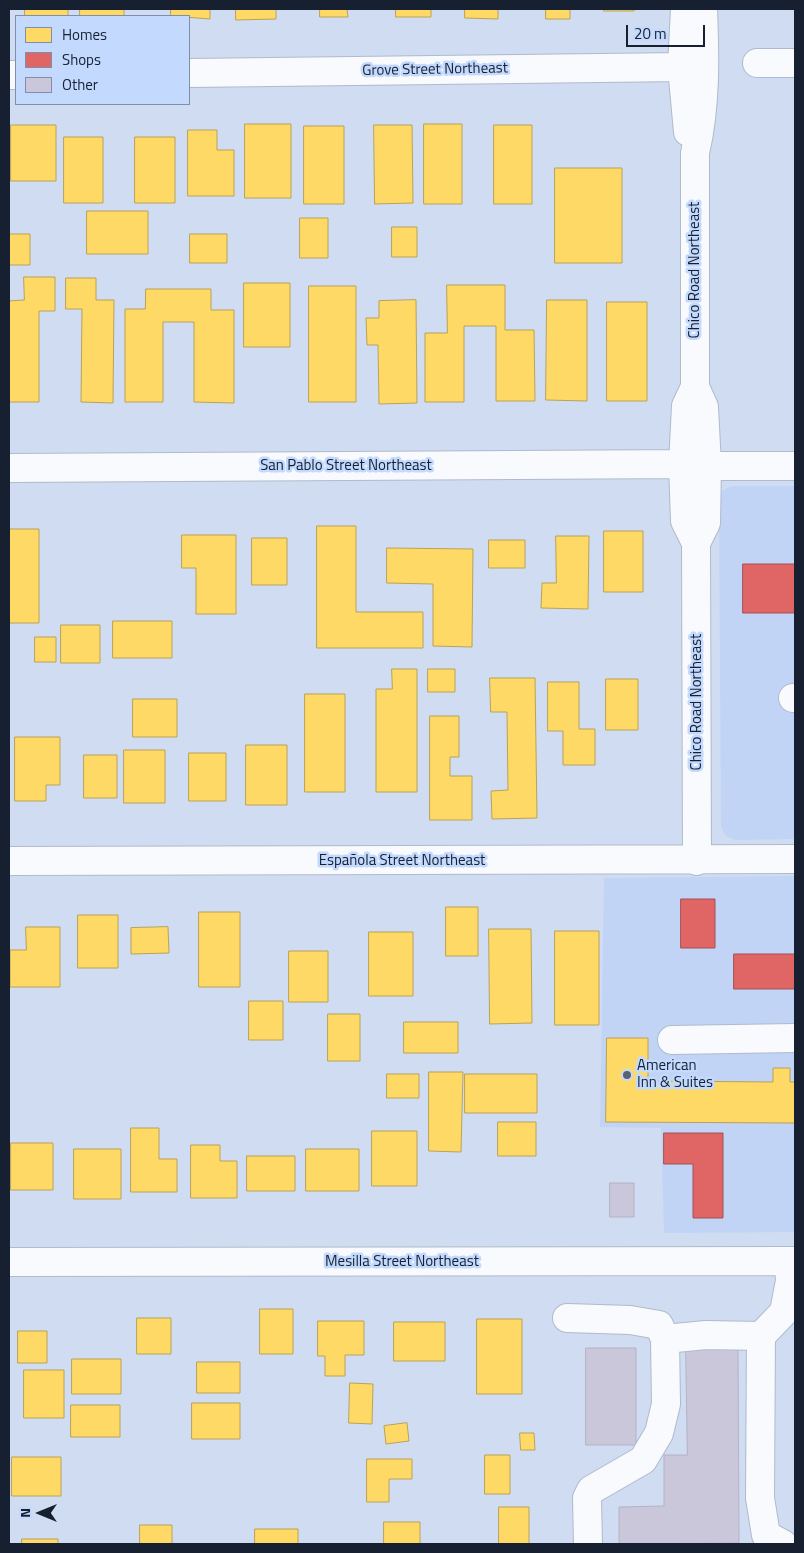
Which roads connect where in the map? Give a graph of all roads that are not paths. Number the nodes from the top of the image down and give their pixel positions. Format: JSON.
{"nodes":[{"id":1,"x":685,"y":9,"type":"edge"},
{"id":2,"x":704,"y":9,"type":"edge"},
{"id":3,"x":757,"y":63,"type":"dead end"},
{"id":4,"x":795,"y":63,"type":"edge"},
{"id":5,"x":682,"y":67,"type":"junction"},
{"id":6,"x":190,"y":73,"type":"edge"},
{"id":7,"x":696,"y":153,"type":"junction"},
{"id":8,"x":695,"y":465,"type":"junction"},
{"id":9,"x":795,"y":466,"type":"edge"},
{"id":10,"x":9,"y":468,"type":"edge"},
{"id":11,"x":795,"y":859,"type":"edge"},
{"id":12,"x":9,"y":861,"type":"edge"},
{"id":13,"x":697,"y":861,"type":"junction"},
{"id":14,"x":795,"y":1038,"type":"edge"},
{"id":15,"x":672,"y":1040,"type":"dead end"},
{"id":16,"x":792,"y":1261,"type":"edge"},
{"id":17,"x":9,"y":1262,"type":"edge"},
{"id":18,"x":567,"y":1318,"type":"dead end"},
{"id":19,"x":761,"y":1336,"type":"junction"},
{"id":20,"x":664,"y":1339,"type":"junction"},
{"id":21,"x":588,"y":1544,"type":"edge"},
{"id":22,"x":783,"y":1544,"type":"edge"}],
"edges":[{"from":1,"to":5,"type":"street","name":"Chico Road Northeast"},
{"from":2,"to":7,"type":"street","name":"Chico Road Northeast"},
{"from":3,"to":4,"type":"street"},
{"from":5,"to":6,"type":"street","name":"Grove Street Northeast"},
{"from":5,"to":7,"type":"street","name":"Chico Road Northeast"},
{"from":7,"to":8,"type":"street","name":"Chico Road Northeast"},
{"from":8,"to":9,"type":"street","name":"San Pablo Street Northeast"},
{"from":8,"to":10,"type":"street","name":"San Pablo Street Northeast"},
{"from":8,"to":13,"type":"street","name":"Chico Road Northeast"},
{"from":11,"to":13,"type":"street","name":"Española Street Northeast"},
{"from":12,"to":13,"type":"street","name":"Española Street Northeast"},
{"from":14,"to":15,"type":"street"},
{"from":16,"to":17,"type":"street","name":"Mesilla Street Northeast"},
{"from":16,"to":19,"type":"street"},
{"from":18,"to":20,"type":"street"},
{"from":19,"to":20,"type":"street"},
{"from":19,"to":22,"type":"street"},
{"from":20,"to":21,"type":"street"}]}
